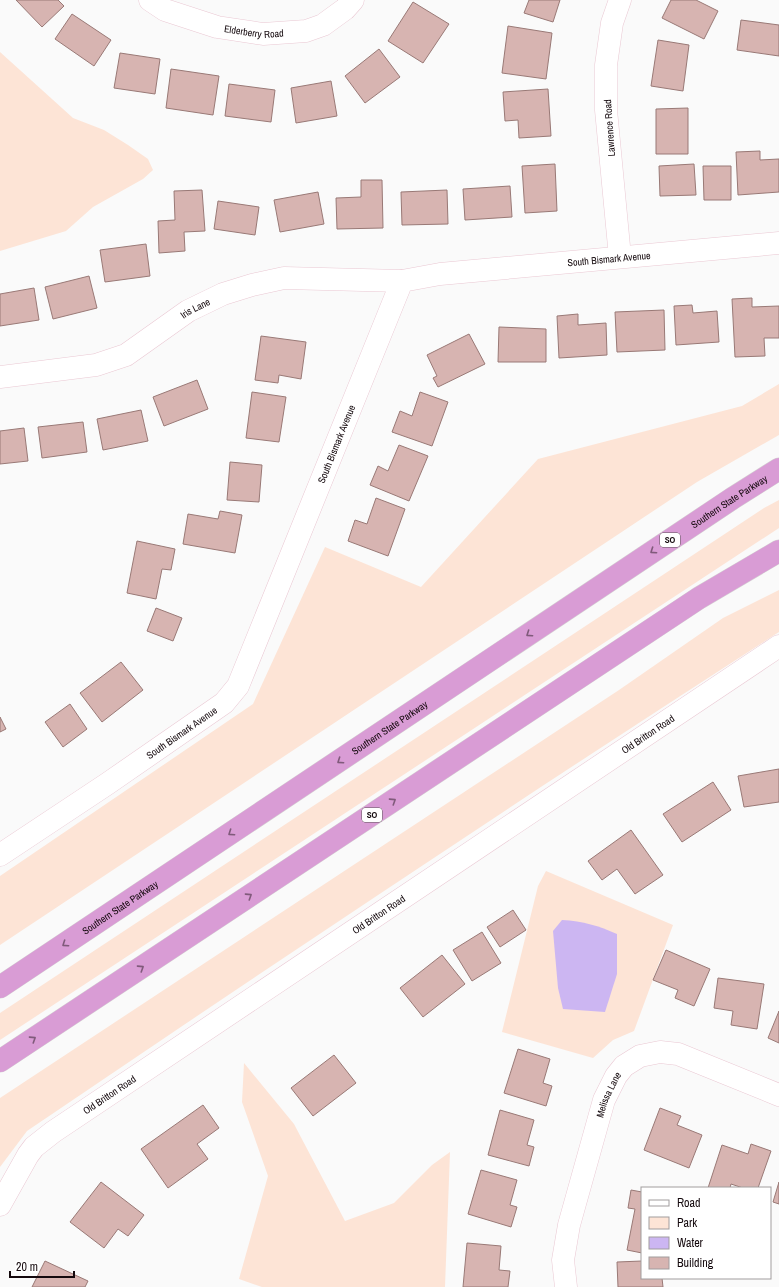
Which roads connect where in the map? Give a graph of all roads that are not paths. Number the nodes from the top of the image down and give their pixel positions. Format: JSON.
{"nodes":[{"id":1,"x":150,"y":0,"type":"edge"},
{"id":2,"x":353,"y":0,"type":"edge"},
{"id":3,"x":620,"y":0,"type":"edge"},
{"id":4,"x":779,"y":243,"type":"edge"},
{"id":5,"x":620,"y":257,"type":"junction"},
{"id":6,"x":402,"y":281,"type":"junction"},
{"id":7,"x":0,"y":377,"type":"edge"},
{"id":8,"x":779,"y":469,"type":"edge"},
{"id":9,"x":779,"y":551,"type":"edge"},
{"id":10,"x":779,"y":646,"type":"edge"},
{"id":11,"x":0,"y":855,"type":"edge"},
{"id":12,"x":29,"y":968,"type":"junction"},
{"id":13,"x":0,"y":981,"type":"edge"},
{"id":14,"x":0,"y":987,"type":"edge"},
{"id":15,"x":0,"y":1061,"type":"edge"},
{"id":16,"x":779,"y":1095,"type":"edge"},
{"id":17,"x":0,"y":1204,"type":"edge"},
{"id":18,"x":566,"y":1287,"type":"edge"}],
"edges":[{"from":1,"to":2,"type":"street","name":"Elderberry Road"},
{"from":3,"to":5,"type":"street","name":"Lawrence Road"},
{"from":4,"to":5,"type":"street","name":"South Bismark Avenue"},
{"from":5,"to":6,"type":"street","name":"South Bismark Avenue"},
{"from":6,"to":7,"type":"street","name":"Iris Lane"},
{"from":6,"to":11,"type":"street","name":"South Bismark Avenue"},
{"from":8,"to":12,"type":"highway","name":"Southern State Parkway","number":"SO","one_way":true},
{"from":15,"to":9,"type":"highway","number":"SO","one_way":true},
{"from":10,"to":17,"type":"street","name":"Old Britton Road"},
{"from":12,"to":13,"type":"highway"},
{"from":12,"to":14,"type":"highway","name":"Southern State Parkway","number":"SO"},
{"from":16,"to":18,"type":"street","name":"Melissa Lane"}]}
